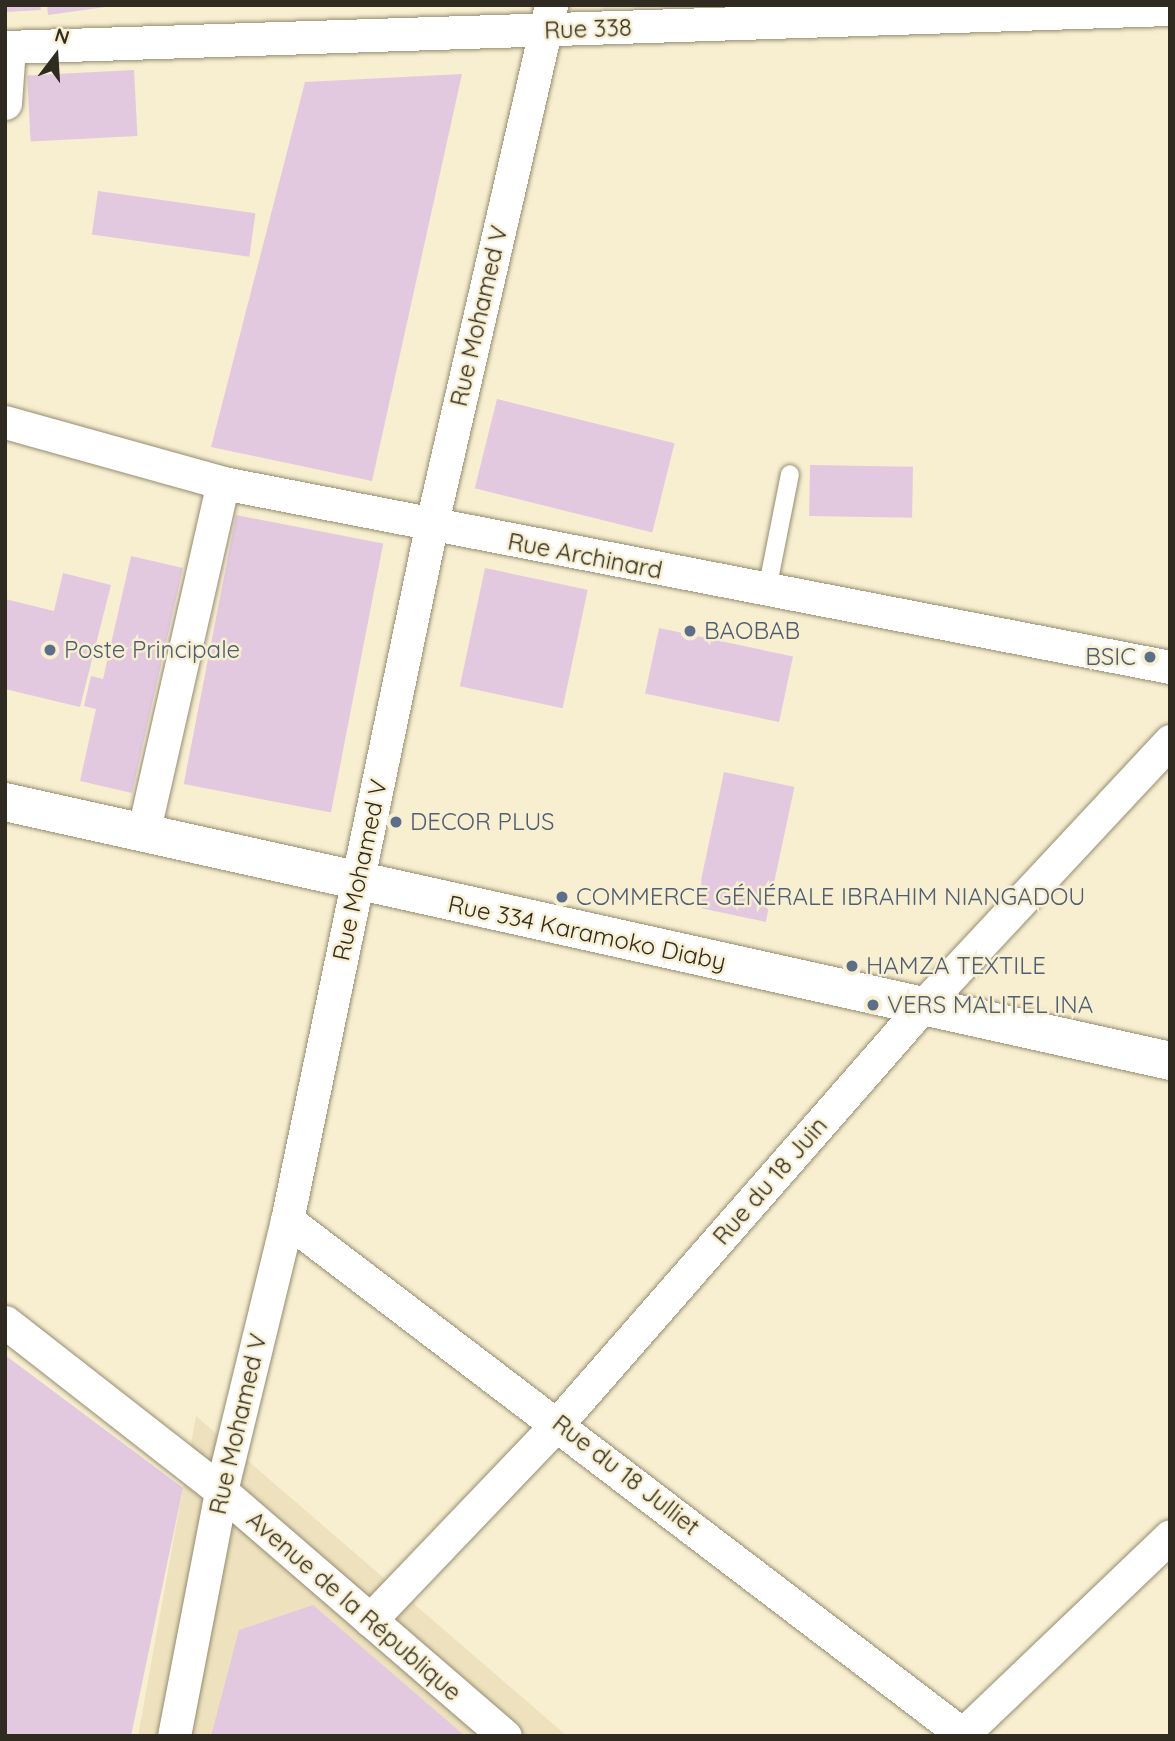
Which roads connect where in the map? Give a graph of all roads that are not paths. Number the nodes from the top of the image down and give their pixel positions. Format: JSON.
{"nodes":[{"id":1,"x":1170,"y":9,"type":"edge"},
{"id":2,"x":548,"y":18,"type":"edge"},
{"id":3,"x":7,"y":47,"type":"edge"},
{"id":4,"x":5,"y":103,"type":"edge"},
{"id":5,"x":5,"y":422,"type":"edge"},
{"id":6,"x":790,"y":474,"type":"dead end"},
{"id":7,"x":223,"y":483,"type":"junction"},
{"id":8,"x":431,"y":527,"type":"junction"},
{"id":9,"x":767,"y":590,"type":"junction"},
{"id":10,"x":1170,"y":667,"type":"edge"},
{"id":11,"x":1170,"y":741,"type":"edge"},
{"id":12,"x":5,"y":802,"type":"edge"},
{"id":13,"x":143,"y":834,"type":"junction"},
{"id":14,"x":358,"y":883,"type":"junction"},
{"id":15,"x":922,"y":1007,"type":"junction"},
{"id":16,"x":1170,"y":1061,"type":"edge"},
{"id":17,"x":287,"y":1220,"type":"junction"},
{"id":18,"x":5,"y":1322,"type":"edge"},
{"id":19,"x":559,"y":1422,"type":"junction"},
{"id":20,"x":221,"y":1491,"type":"junction"},
{"id":21,"x":1170,"y":1536,"type":"edge"},
{"id":22,"x":370,"y":1620,"type":"junction"},
{"id":23,"x":962,"y":1735,"type":"edge"},
{"id":24,"x":174,"y":1736,"type":"edge"},
{"id":25,"x":505,"y":1736,"type":"edge"}],
"edges":[{"from":1,"to":2,"type":"street","name":"Rue 338"},
{"from":2,"to":3,"type":"street","name":"Rue 338"},
{"from":2,"to":8,"type":"street","name":"Rue Mohamed V"},
{"from":3,"to":4,"type":"street"},
{"from":5,"to":7,"type":"street","name":"Rue Archinard"},
{"from":6,"to":9,"type":"lane"},
{"from":7,"to":8,"type":"street","name":"Rue Archinard"},
{"from":7,"to":13,"type":"street"},
{"from":8,"to":9,"type":"street","name":"Rue Archinard"},
{"from":8,"to":14,"type":"street","name":"Rue Mohamed V"},
{"from":9,"to":10,"type":"street","name":"Rue Archinard"},
{"from":11,"to":15,"type":"street","name":"Rue du 18 Juin"},
{"from":12,"to":13,"type":"main road","name":"Rue 334 Karamoko Diaby"},
{"from":13,"to":14,"type":"main road","name":"Rue 334 Karamoko Diaby"},
{"from":14,"to":15,"type":"main road","name":"Rue 334 Karamoko Diaby"},
{"from":14,"to":17,"type":"street","name":"Rue Mohamed V"},
{"from":15,"to":16,"type":"main road","name":"Rue 334 Karamoko Diaby"},
{"from":15,"to":19,"type":"street","name":"Rue du 18 Juin"},
{"from":17,"to":19,"type":"street","name":"Rue du 18 Julliet"},
{"from":17,"to":20,"type":"street","name":"Rue Mohamed V"},
{"from":18,"to":20,"type":"street","name":"Avenue de la République"},
{"from":19,"to":22,"type":"street","name":"Rue du 18 Juin"},
{"from":19,"to":23,"type":"street","name":"Rue du 18 Julliet"},
{"from":20,"to":22,"type":"street","name":"Avenue de la République"},
{"from":20,"to":24,"type":"street","name":"Rue Mohamed V"},
{"from":21,"to":23,"type":"street"},
{"from":22,"to":25,"type":"street","name":"Avenue de la République"}]}
